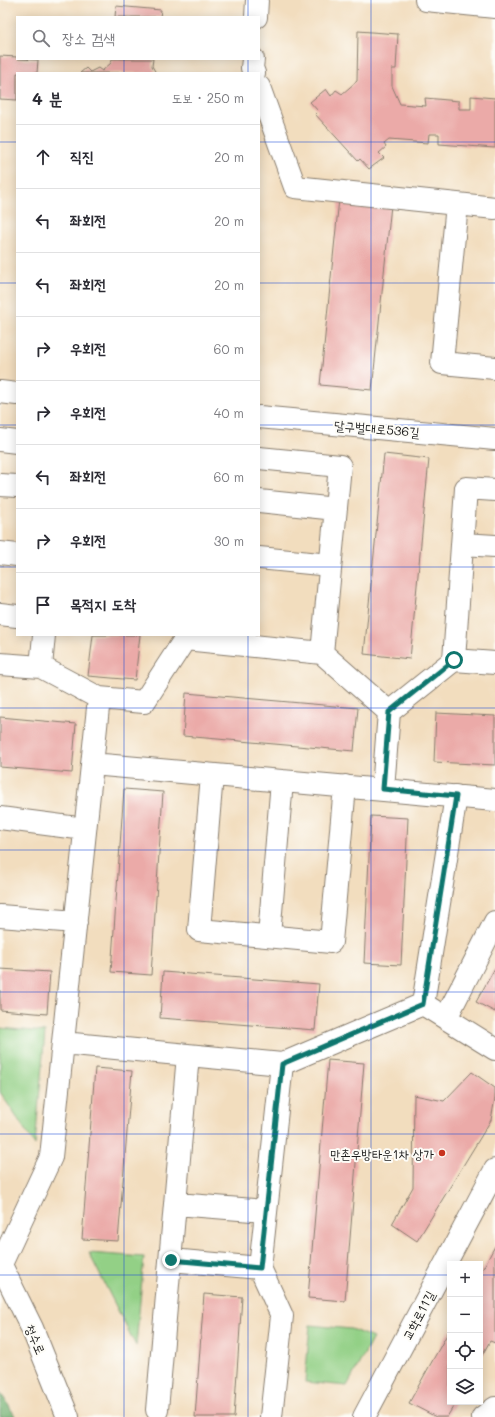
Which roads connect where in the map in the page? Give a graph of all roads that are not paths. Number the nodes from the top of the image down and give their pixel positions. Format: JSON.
{"nodes":[{"id":1,"x":257,"y":0,"type":"edge"},
{"id":2,"x":426,"y":0,"type":"edge"},
{"id":3,"x":495,"y":7,"type":"edge"},
{"id":4,"x":256,"y":16,"type":"edge"},
{"id":5,"x":253,"y":60,"type":"edge"},
{"id":6,"x":254,"y":72,"type":"edge"},
{"id":7,"x":260,"y":90,"type":"edge"},
{"id":8,"x":456,"y":204,"type":"junction"},
{"id":9,"x":495,"y":208,"type":"edge"},
{"id":10,"x":495,"y":368,"type":"edge"},
{"id":11,"x":0,"y":392,"type":"edge"},
{"id":12,"x":16,"y":394,"type":"edge"},
{"id":13,"x":260,"y":417,"type":"edge"},
{"id":14,"x":495,"y":439,"type":"edge"},
{"id":15,"x":0,"y":440,"type":"edge"},
{"id":16,"x":16,"y":442,"type":"edge"},
{"id":17,"x":260,"y":458,"type":"edge"},
{"id":18,"x":0,"y":485,"type":"edge"},
{"id":19,"x":16,"y":486,"type":"edge"},
{"id":20,"x":495,"y":490,"type":"edge"},
{"id":21,"x":260,"y":501,"type":"edge"},
{"id":22,"x":336,"y":509,"type":"junction"},
{"id":23,"x":463,"y":544,"type":"junction"},
{"id":24,"x":495,"y":546,"type":"edge"},
{"id":25,"x":0,"y":553,"type":"edge"},
{"id":26,"x":16,"y":555,"type":"edge"},
{"id":27,"x":260,"y":558,"type":"edge"},
{"id":28,"x":330,"y":564,"type":"junction"},
{"id":29,"x":0,"y":614,"type":"edge"},
{"id":30,"x":16,"y":616,"type":"edge"},
{"id":31,"x":44,"y":636,"type":"edge"},
{"id":32,"x":186,"y":637,"type":"edge"},
{"id":33,"x":322,"y":653,"type":"junction"},
{"id":34,"x":454,"y":660,"type":"junction"},
{"id":35,"x":495,"y":663,"type":"edge"},
{"id":36,"x":0,"y":664,"type":"edge"},
{"id":37,"x":41,"y":667,"type":"junction"},
{"id":38,"x":99,"y":698,"type":"junction"},
{"id":39,"x":389,"y":712,"type":"junction"},
{"id":40,"x":92,"y":764,"type":"junction"},
{"id":41,"x":212,"y":775,"type":"junction"},
{"id":42,"x":282,"y":781,"type":"junction"},
{"id":43,"x":344,"y":786,"type":"junction"},
{"id":44,"x":383,"y":789,"type":"junction"},
{"id":45,"x":456,"y":796,"type":"junction"},
{"id":46,"x":495,"y":800,"type":"edge"},
{"id":47,"x":0,"y":818,"type":"edge"},
{"id":48,"x":85,"y":829,"type":"junction"},
{"id":49,"x":0,"y":916,"type":"edge"},
{"id":50,"x":76,"y":922,"type":"junction"},
{"id":51,"x":495,"y":922,"type":"edge"},
{"id":52,"x":268,"y":936,"type":"junction"},
{"id":53,"x":423,"y":1004,"type":"junction"},
{"id":54,"x":446,"y":1018,"type":"junction"},
{"id":55,"x":63,"y":1043,"type":"junction"},
{"id":56,"x":495,"y":1049,"type":"edge"},
{"id":57,"x":188,"y":1055,"type":"junction"},
{"id":58,"x":282,"y":1064,"type":"junction"},
{"id":59,"x":495,"y":1170,"type":"edge"},
{"id":60,"x":176,"y":1204,"type":"junction"},
{"id":61,"x":266,"y":1211,"type":"junction"},
{"id":62,"x":171,"y":1260,"type":"junction"},
{"id":63,"x":0,"y":1263,"type":"edge"},
{"id":64,"x":260,"y":1268,"type":"junction"},
{"id":65,"x":495,"y":1408,"type":"edge"},
{"id":66,"x":157,"y":1410,"type":"dead end"},
{"id":67,"x":68,"y":1417,"type":"edge"},
{"id":68,"x":271,"y":1417,"type":"edge"},
{"id":69,"x":364,"y":1417,"type":"edge"},
{"id":70,"x":483,"y":1417,"type":"edge"}],
"edges":[{"from":1,"to":4,"type":"street"},
{"from":2,"to":3,"type":"street"},
{"from":5,"to":6,"type":"street"},
{"from":7,"to":8,"type":"street"},
{"from":8,"to":9,"type":"street"},
{"from":8,"to":10,"type":"street"},
{"from":11,"to":12,"type":"street"},
{"from":13,"to":14,"type":"street","name":"달구벌대로536길"},
{"from":15,"to":16,"type":"street"},
{"from":17,"to":22,"type":"street"},
{"from":18,"to":19,"type":"street"},
{"from":20,"to":23,"type":"street"},
{"from":21,"to":22,"type":"street"},
{"from":22,"to":28,"type":"street"},
{"from":23,"to":24,"type":"street"},
{"from":23,"to":34,"type":"street"},
{"from":25,"to":26,"type":"street"},
{"from":27,"to":28,"type":"street"},
{"from":28,"to":33,"type":"street"},
{"from":29,"to":30,"type":"street"},
{"from":31,"to":37,"type":"street"},
{"from":32,"to":33,"type":"street"},
{"from":32,"to":38,"type":"street"},
{"from":33,"to":39,"type":"street"},
{"from":34,"to":35,"type":"street"},
{"from":34,"to":39,"type":"street"},
{"from":36,"to":37,"type":"street"},
{"from":37,"to":38,"type":"street"},
{"from":38,"to":40,"type":"street"},
{"from":39,"to":44,"type":"street"},
{"from":40,"to":41,"type":"street"},
{"from":40,"to":48,"type":"street"},
{"from":41,"to":42,"type":"street"},
{"from":41,"to":52,"type":"street"},
{"from":42,"to":43,"type":"street"},
{"from":42,"to":52,"type":"street"},
{"from":43,"to":44,"type":"street"},
{"from":43,"to":52,"type":"street"},
{"from":44,"to":45,"type":"street"},
{"from":45,"to":46,"type":"street"},
{"from":45,"to":53,"type":"street"},
{"from":47,"to":48,"type":"street"},
{"from":48,"to":50,"type":"street"},
{"from":49,"to":50,"type":"street"},
{"from":50,"to":55,"type":"street"},
{"from":51,"to":54,"type":"street"},
{"from":53,"to":54,"type":"street"},
{"from":53,"to":58,"type":"street"},
{"from":54,"to":56,"type":"street"},
{"from":55,"to":57,"type":"street"},
{"from":55,"to":63,"type":"street"},
{"from":57,"to":58,"type":"street"},
{"from":57,"to":60,"type":"street"},
{"from":58,"to":61,"type":"street"},
{"from":59,"to":69,"type":"street","name":"교학로11길"},
{"from":60,"to":61,"type":"street"},
{"from":60,"to":62,"type":"street"},
{"from":61,"to":64,"type":"street"},
{"from":62,"to":64,"type":"street"},
{"from":62,"to":66,"type":"street"},
{"from":63,"to":67,"type":"street","name":"청수로"},
{"from":64,"to":68,"type":"street"},
{"from":65,"to":70,"type":"street"}]}
